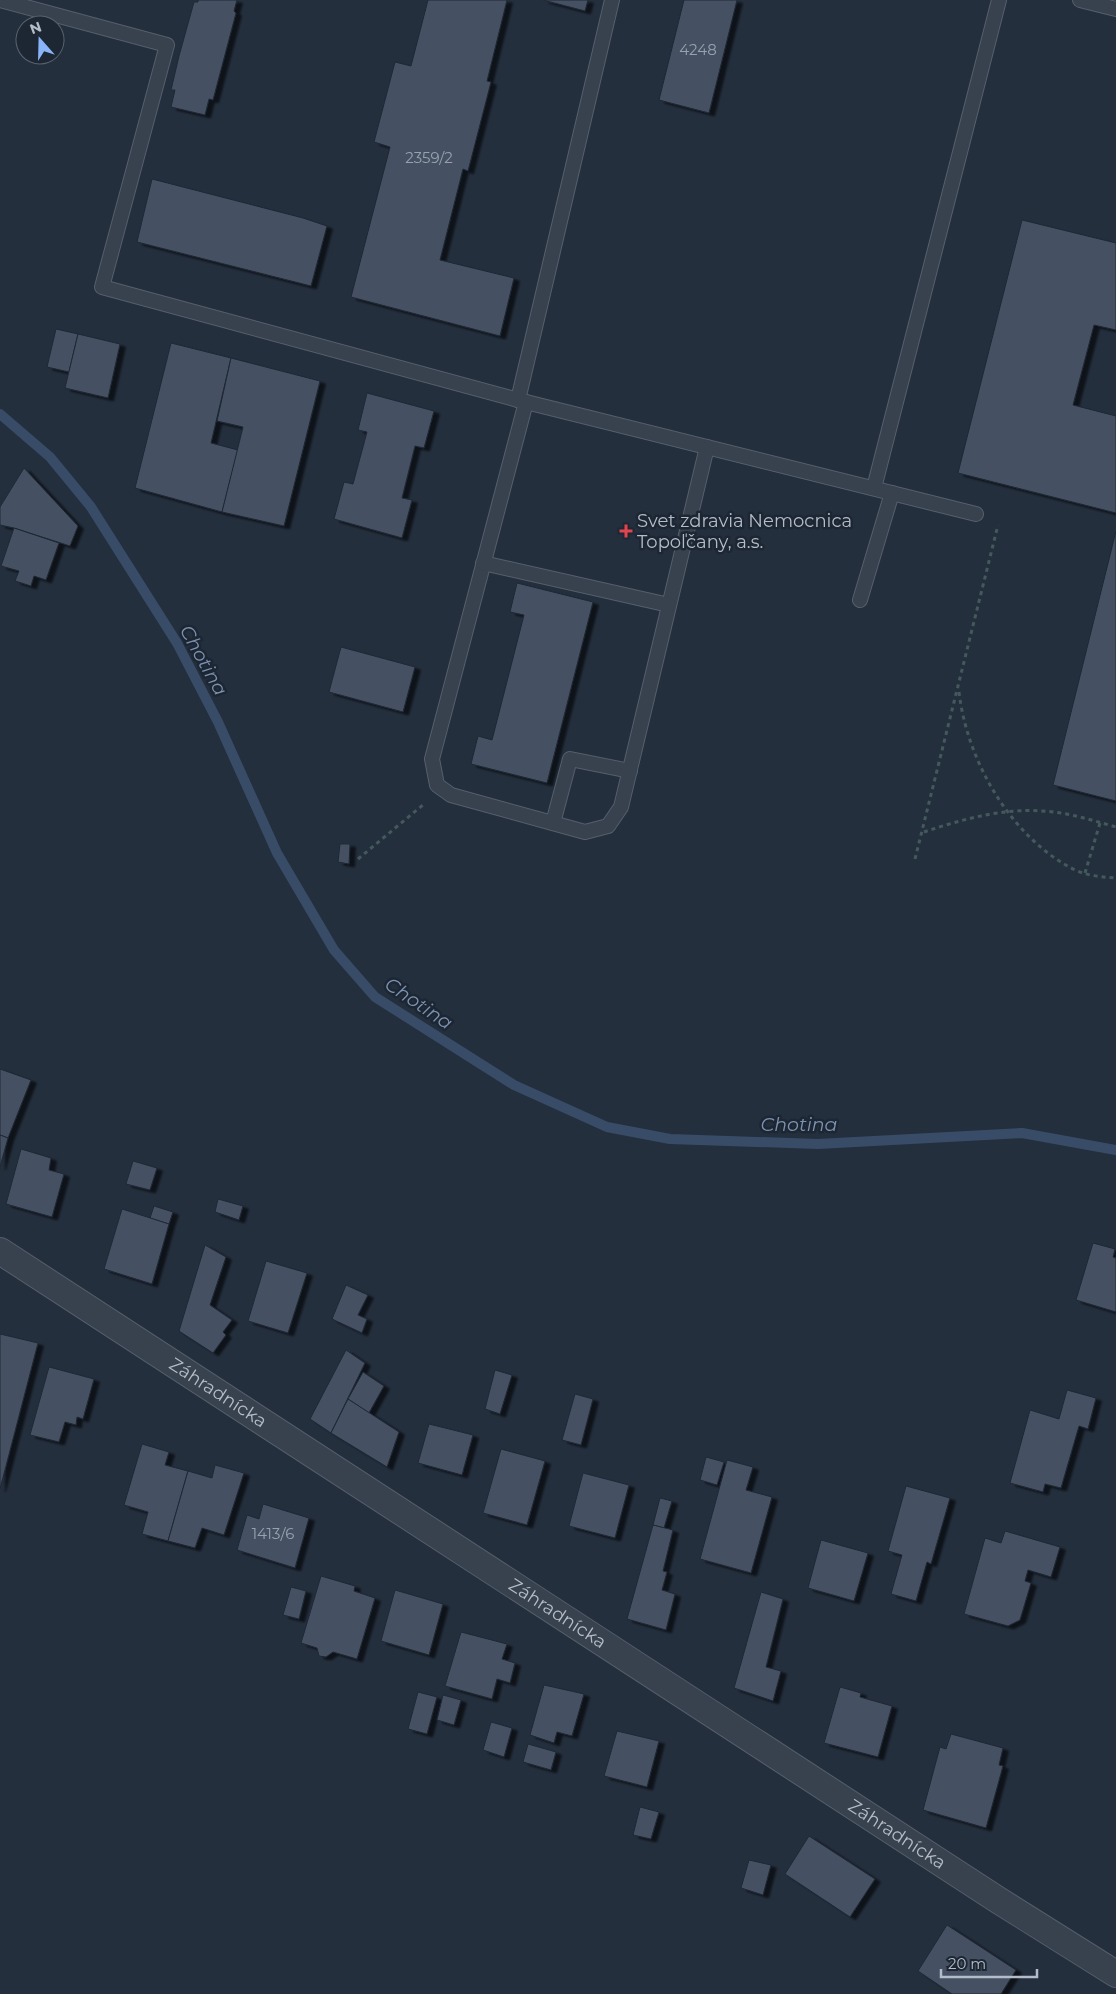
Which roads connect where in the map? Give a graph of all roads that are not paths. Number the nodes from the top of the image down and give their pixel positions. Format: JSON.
{"nodes":[{"id":1,"x":0,"y":0,"type":"edge"},
{"id":2,"x":612,"y":0,"type":"edge"},
{"id":3,"x":999,"y":0,"type":"edge"},
{"id":4,"x":1080,"y":0,"type":"edge"},
{"id":5,"x":1116,"y":9,"type":"edge"},
{"id":6,"x":522,"y":401,"type":"junction"},
{"id":7,"x":707,"y":447,"type":"junction"},
{"id":8,"x":874,"y":488,"type":"junction"},
{"id":9,"x":892,"y":493,"type":"junction"},
{"id":10,"x":976,"y":514,"type":"road end"},
{"id":11,"x":484,"y":563,"type":"junction"},
{"id":12,"x":860,"y":600,"type":"dead end"},
{"id":13,"x":669,"y":605,"type":"junction"},
{"id":14,"x":630,"y":771,"type":"junction"},
{"id":15,"x":554,"y":823,"type":"junction"},
{"id":16,"x":0,"y":1251,"type":"edge"},
{"id":17,"x":1116,"y":1974,"type":"edge"}],
"edges":[{"from":1,"to":6,"type":"lane"},
{"from":2,"to":6,"type":"lane"},
{"from":3,"to":8,"type":"lane"},
{"from":4,"to":5,"type":"lane"},
{"from":6,"to":7,"type":"lane"},
{"from":6,"to":11,"type":"lane"},
{"from":7,"to":8,"type":"lane"},
{"from":7,"to":13,"type":"lane"},
{"from":8,"to":9,"type":"lane"},
{"from":9,"to":10,"type":"lane"},
{"from":9,"to":12,"type":"lane"},
{"from":11,"to":13,"type":"lane"},
{"from":11,"to":15,"type":"lane"},
{"from":13,"to":14,"type":"lane"},
{"from":14,"to":15,"type":"lane"},
{"from":14,"to":15,"type":"lane"},
{"from":16,"to":17,"type":"street","name":"Záhradnícka"}]}
